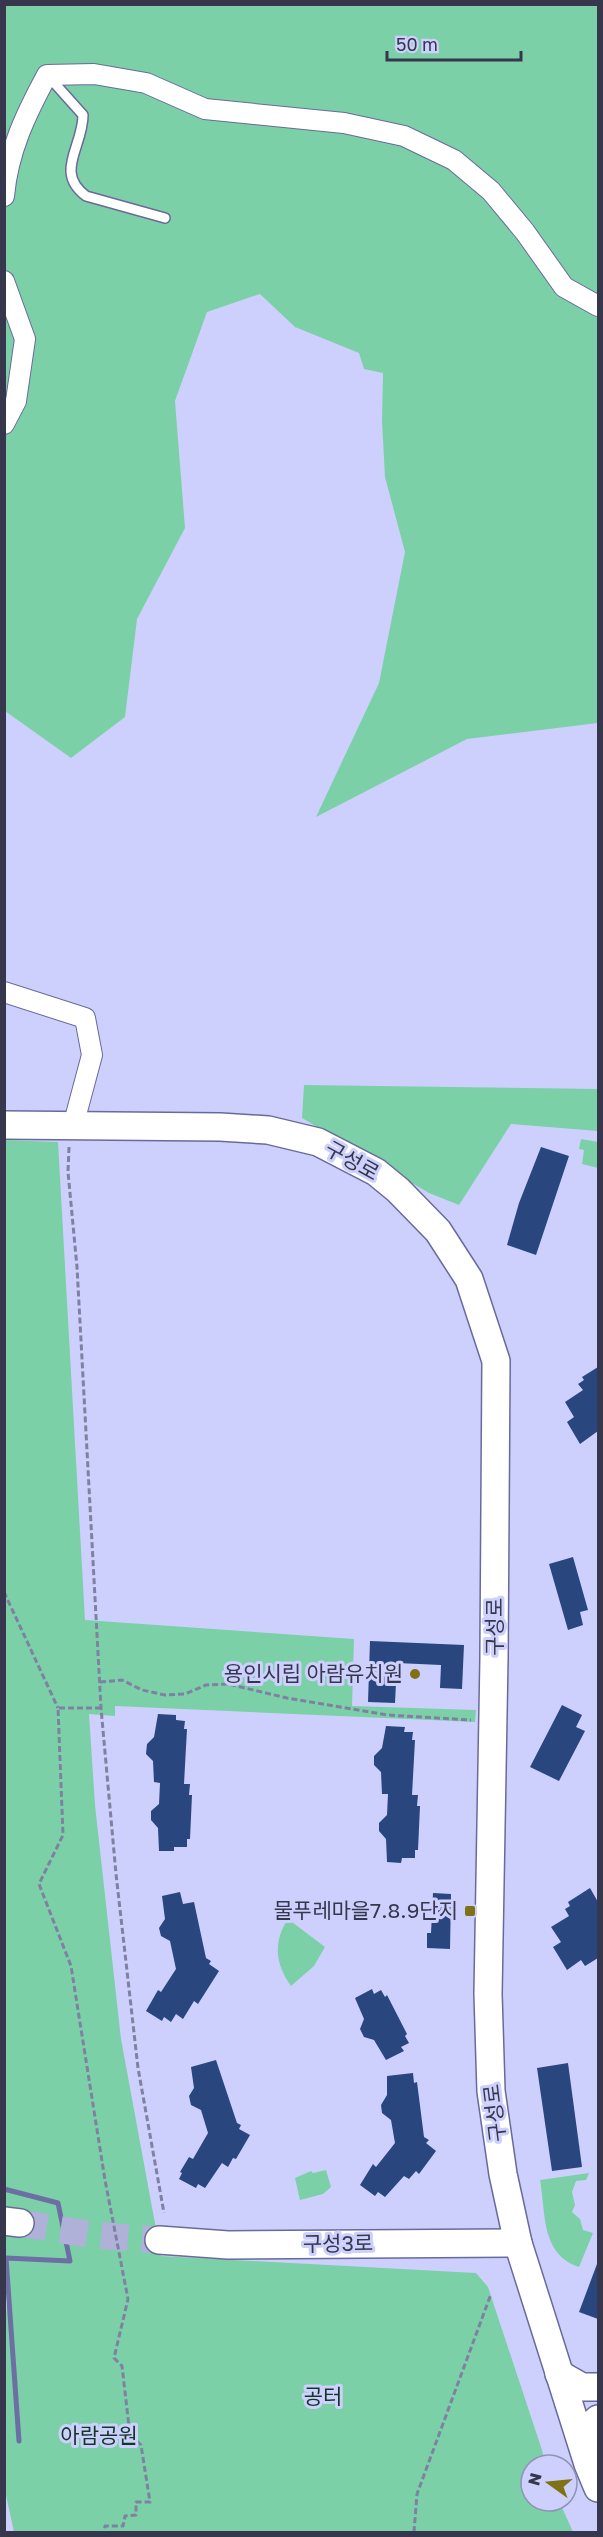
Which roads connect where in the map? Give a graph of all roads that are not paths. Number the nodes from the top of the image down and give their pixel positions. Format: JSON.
{"nodes":[{"id":1,"x":47,"y":75,"type":"junction"},
{"id":2,"x":4,"y":196,"type":"edge"},
{"id":3,"x":165,"y":218,"type":"dead end"},
{"id":4,"x":4,"y":281,"type":"edge"},
{"id":5,"x":598,"y":306,"type":"edge"},
{"id":6,"x":4,"y":424,"type":"edge"},
{"id":7,"x":5,"y":989,"type":"edge"},
{"id":8,"x":4,"y":1125,"type":"edge"},
{"id":9,"x":74,"y":1126,"type":"junction"},
{"id":10,"x":159,"y":2240,"type":"tunnel mouth"},
{"id":11,"x":518,"y":2243,"type":"junction"},
{"id":12,"x":559,"y":2374,"type":"junction"},
{"id":13,"x":598,"y":2387,"type":"edge"},
{"id":14,"x":598,"y":2419,"type":"edge"},
{"id":15,"x":593,"y":2476,"type":"edge"}],
"edges":[{"from":1,"to":2,"type":"street"},
{"from":1,"to":3,"type":"lane"},
{"from":1,"to":5,"type":"street"},
{"from":4,"to":6,"type":"street"},
{"from":7,"to":9,"type":"street"},
{"from":8,"to":9,"type":"street","name":"구성로"},
{"from":9,"to":11,"type":"street","name":"구성로"},
{"from":10,"to":11,"type":"street","name":"구성3로"},
{"from":11,"to":12,"type":"street","name":"구성로"},
{"from":12,"to":13,"type":"street"},
{"from":12,"to":15,"type":"street","name":"구성로"},
{"from":14,"to":15,"type":"street"}]}
